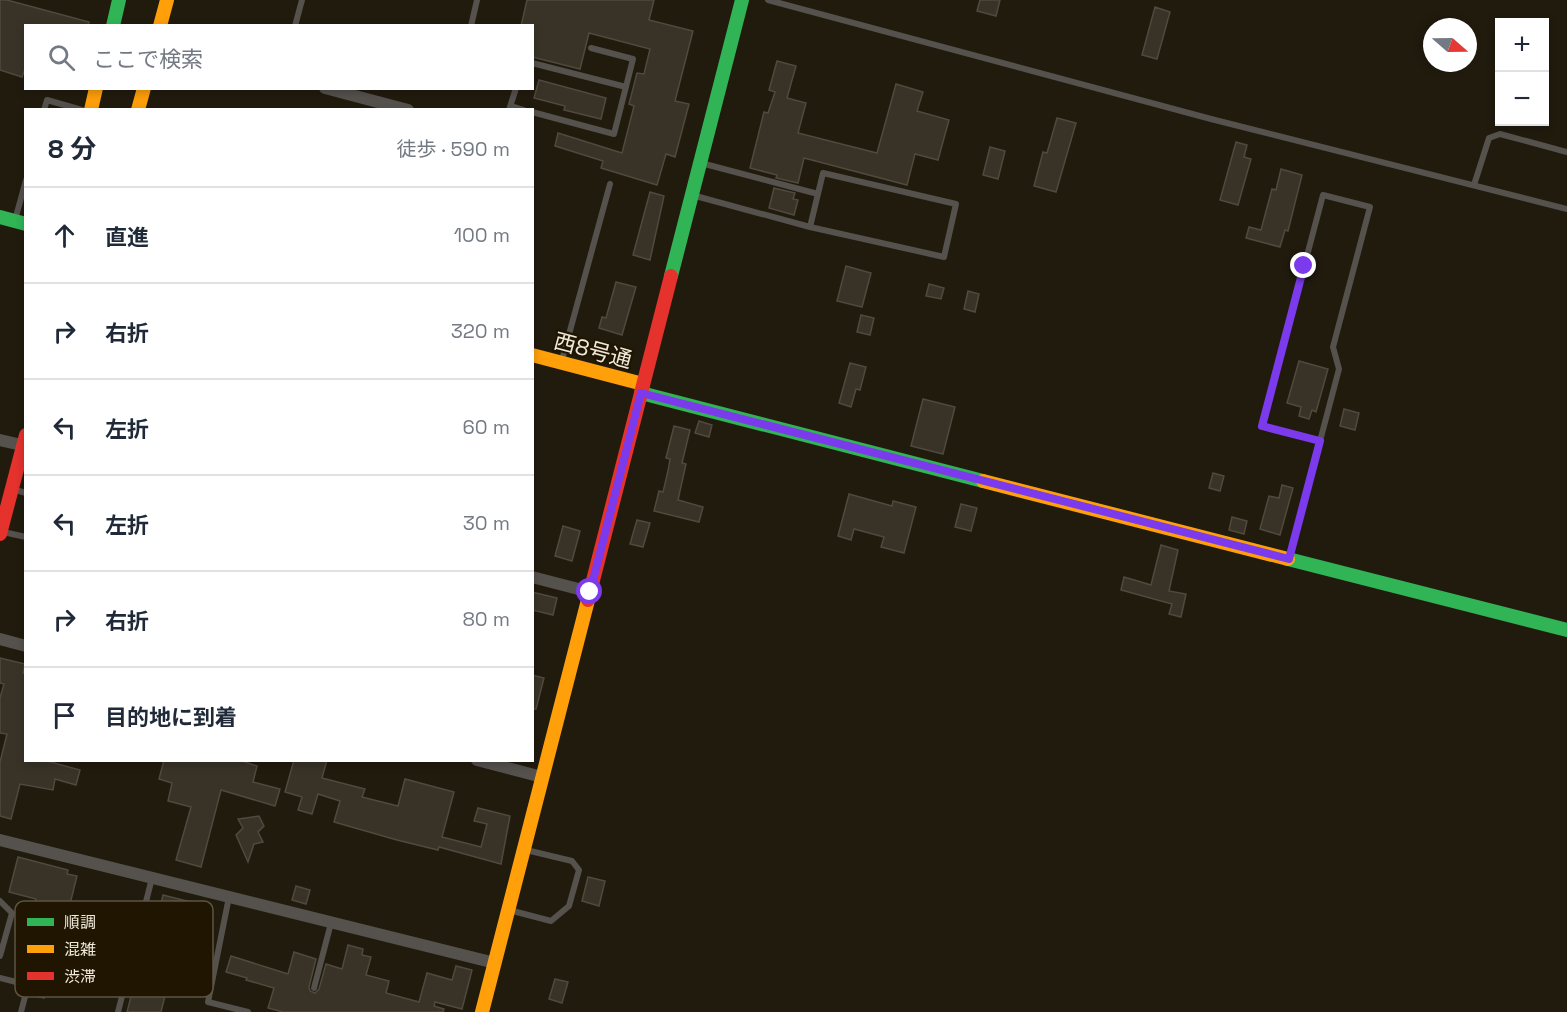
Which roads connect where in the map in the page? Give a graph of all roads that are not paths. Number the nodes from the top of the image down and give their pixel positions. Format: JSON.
{"nodes":[{"id":1,"x":119,"y":0,"type":"edge"},
{"id":2,"x":166,"y":0,"type":"edge"},
{"id":3,"x":302,"y":0,"type":"edge"},
{"id":4,"x":477,"y":0,"type":"edge"},
{"id":5,"x":742,"y":0,"type":"edge"},
{"id":6,"x":768,"y":0,"type":"edge"},
{"id":7,"x":113,"y":24,"type":"edge"},
{"id":8,"x":160,"y":24,"type":"edge"},
{"id":9,"x":296,"y":24,"type":"edge"},
{"id":10,"x":471,"y":24,"type":"edge"},
{"id":11,"x":591,"y":48,"type":"dead end"},
{"id":12,"x":534,"y":64,"type":"edge"},
{"id":13,"x":626,"y":87,"type":"junction"},
{"id":14,"x":96,"y":90,"type":"edge"},
{"id":15,"x":143,"y":90,"type":"edge"},
{"id":16,"x":333,"y":90,"type":"edge"},
{"id":17,"x":515,"y":90,"type":"edge"},
{"id":18,"x":45,"y":108,"type":"edge"},
{"id":19,"x":75,"y":108,"type":"edge"},
{"id":20,"x":91,"y":108,"type":"edge"},
{"id":21,"x":139,"y":108,"type":"edge"},
{"id":22,"x":400,"y":108,"type":"edge"},
{"id":23,"x":510,"y":108,"type":"edge"},
{"id":24,"x":534,"y":113,"type":"edge"},
{"id":25,"x":1567,"y":152,"type":"edge"},
{"id":26,"x":700,"y":163,"type":"junction"},
{"id":27,"x":610,"y":184,"type":"dead end"},
{"id":28,"x":1474,"y":185,"type":"junction"},
{"id":29,"x":24,"y":194,"type":"edge"},
{"id":30,"x":692,"y":195,"type":"junction"},
{"id":31,"x":818,"y":195,"type":"junction"},
{"id":32,"x":1567,"y":209,"type":"edge"},
{"id":33,"x":0,"y":218,"type":"edge"},
{"id":34,"x":20,"y":223,"type":"edge"},
{"id":35,"x":810,"y":227,"type":"junction"},
{"id":36,"x":534,"y":356,"type":"edge"},
{"id":37,"x":561,"y":363,"type":"junction"},
{"id":38,"x":642,"y":389,"type":"junction"},
{"id":39,"x":0,"y":440,"type":"edge"},
{"id":40,"x":1320,"y":441,"type":"junction"},
{"id":41,"x":24,"y":442,"type":"edge"},
{"id":42,"x":24,"y":446,"type":"edge"},
{"id":43,"x":12,"y":489,"type":"junction"},
{"id":44,"x":24,"y":492,"type":"edge"},
{"id":45,"x":0,"y":533,"type":"edge"},
{"id":46,"x":24,"y":537,"type":"edge"},
{"id":47,"x":1289,"y":559,"type":"junction"},
{"id":48,"x":534,"y":578,"type":"edge"},
{"id":49,"x":590,"y":592,"type":"junction"},
{"id":50,"x":1567,"y":630,"type":"edge"},
{"id":51,"x":0,"y":639,"type":"edge"},
{"id":52,"x":24,"y":645,"type":"edge"},
{"id":53,"x":485,"y":762,"type":"edge"},
{"id":54,"x":542,"y":777,"type":"junction"},
{"id":55,"x":0,"y":840,"type":"edge"},
{"id":56,"x":524,"y":849,"type":"junction"},
{"id":57,"x":152,"y":878,"type":"junction"},
{"id":58,"x":229,"y":897,"type":"junction"},
{"id":59,"x":0,"y":901,"type":"edge"},
{"id":60,"x":146,"y":901,"type":"edge"},
{"id":61,"x":508,"y":910,"type":"junction"},
{"id":62,"x":331,"y":922,"type":"junction"},
{"id":63,"x":0,"y":956,"type":"edge"},
{"id":64,"x":495,"y":963,"type":"junction"},
{"id":65,"x":213,"y":977,"type":"edge"},
{"id":66,"x":0,"y":978,"type":"edge"},
{"id":67,"x":15,"y":982,"type":"edge"},
{"id":68,"x":314,"y":988,"type":"dead end"},
{"id":69,"x":25,"y":997,"type":"edge"},
{"id":70,"x":122,"y":997,"type":"edge"},
{"id":71,"x":209,"y":997,"type":"edge"},
{"id":72,"x":21,"y":1012,"type":"edge"},
{"id":73,"x":118,"y":1012,"type":"edge"},
{"id":74,"x":248,"y":1012,"type":"edge"},
{"id":75,"x":482,"y":1012,"type":"edge"}],
"edges":[{"from":1,"to":7,"type":"street"},
{"from":2,"to":8,"type":"street"},
{"from":3,"to":9,"type":"lane"},
{"from":4,"to":10,"type":"lane"},
{"from":5,"to":26,"type":"street"},
{"from":6,"to":28,"type":"lane"},
{"from":11,"to":13,"type":"lane"},
{"from":12,"to":13,"type":"lane"},
{"from":13,"to":24,"type":"lane"},
{"from":14,"to":20,"type":"street"},
{"from":15,"to":21,"type":"street"},
{"from":16,"to":22,"type":"street"},
{"from":17,"to":23,"type":"lane"},
{"from":18,"to":19,"type":"lane"},
{"from":25,"to":28,"type":"lane"},
{"from":26,"to":30,"type":"street"},
{"from":26,"to":31,"type":"lane"},
{"from":27,"to":37,"type":"lane"},
{"from":28,"to":32,"type":"lane"},
{"from":29,"to":34,"type":"lane"},
{"from":30,"to":35,"type":"lane"},
{"from":30,"to":38,"type":"street"},
{"from":31,"to":35,"type":"lane"},
{"from":31,"to":35,"type":"lane"},
{"from":33,"to":34,"type":"street"},
{"from":36,"to":37,"type":"street","name":"西8号通"},
{"from":37,"to":38,"type":"street","name":"西8号通"},
{"from":38,"to":47,"type":"street","name":"西8号通"},
{"from":38,"to":49,"type":"street"},
{"from":39,"to":41,"type":"street"},
{"from":40,"to":40,"type":"lane"},
{"from":40,"to":47,"type":"lane"},
{"from":42,"to":43,"type":"street"},
{"from":43,"to":44,"type":"lane"},
{"from":43,"to":45,"type":"street"},
{"from":45,"to":46,"type":"lane"},
{"from":47,"to":50,"type":"street","name":"西8号通"},
{"from":48,"to":49,"type":"street"},
{"from":49,"to":54,"type":"street"},
{"from":51,"to":52,"type":"street"},
{"from":53,"to":54,"type":"street"},
{"from":54,"to":56,"type":"street"},
{"from":55,"to":57,"type":"street"},
{"from":56,"to":61,"type":"street"},
{"from":56,"to":61,"type":"lane"},
{"from":57,"to":58,"type":"street"},
{"from":57,"to":60,"type":"lane"},
{"from":58,"to":62,"type":"street"},
{"from":58,"to":65,"type":"lane"},
{"from":59,"to":63,"type":"lane"},
{"from":61,"to":64,"type":"street"},
{"from":62,"to":64,"type":"street"},
{"from":62,"to":68,"type":"lane"},
{"from":64,"to":75,"type":"street"},
{"from":66,"to":67,"type":"lane"},
{"from":69,"to":72,"type":"lane"},
{"from":70,"to":73,"type":"lane"},
{"from":71,"to":74,"type":"lane"}]}
